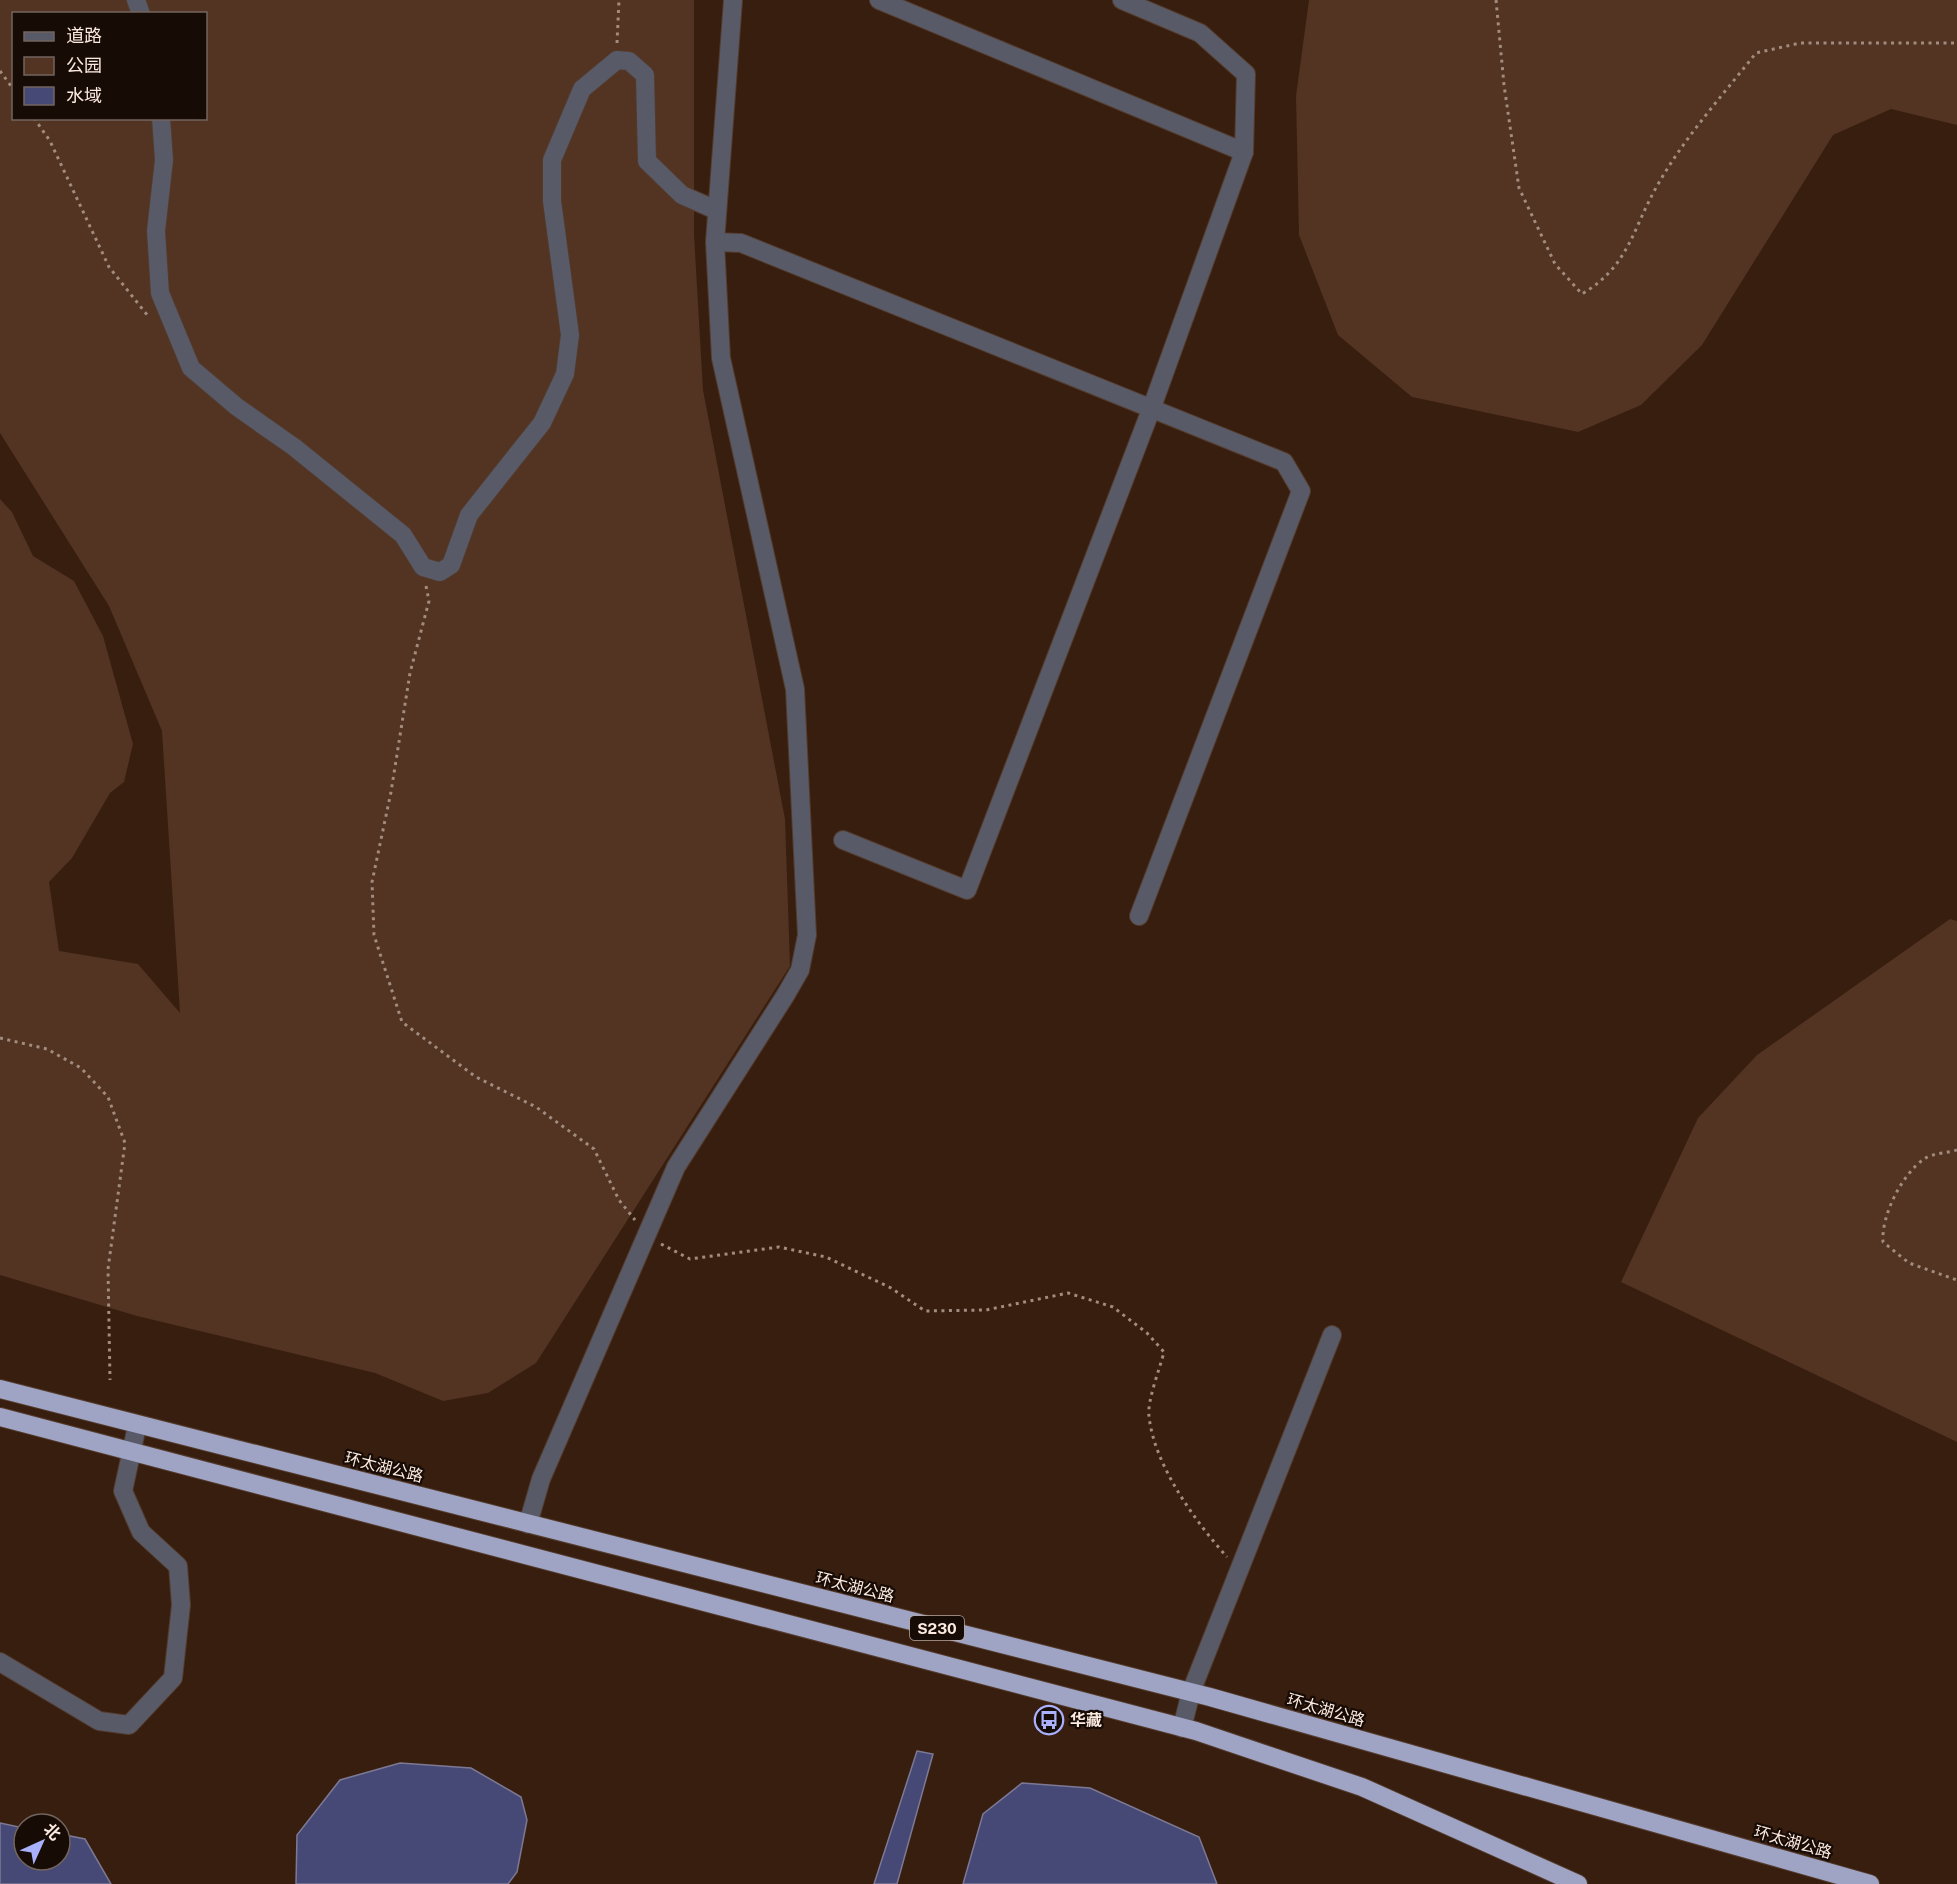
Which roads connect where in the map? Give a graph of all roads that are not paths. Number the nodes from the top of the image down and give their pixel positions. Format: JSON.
{"nodes":[{"id":1,"x":879,"y":0,"type":"edge"},
{"id":2,"x":1122,"y":0,"type":"edge"},
{"id":3,"x":733,"y":1,"type":"edge"},
{"id":4,"x":161,"y":120,"type":"edge"},
{"id":5,"x":1244,"y":152,"type":"junction"},
{"id":6,"x":716,"y":210,"type":"junction"},
{"id":7,"x":715,"y":242,"type":"junction"},
{"id":8,"x":1152,"y":407,"type":"junction"},
{"id":9,"x":843,"y":840,"type":"dead end"},
{"id":10,"x":1139,"y":916,"type":"dead end"},
{"id":11,"x":1332,"y":1335,"type":"dead end"},
{"id":12,"x":0,"y":1389,"type":"edge"},
{"id":13,"x":0,"y":1417,"type":"edge"},
{"id":14,"x":137,"y":1426,"type":"junction"},
{"id":15,"x":131,"y":1452,"type":"junction"},
{"id":16,"x":528,"y":1524,"type":"junction"},
{"id":17,"x":0,"y":1662,"type":"edge"},
{"id":18,"x":1191,"y":1692,"type":"junction"},
{"id":19,"x":1182,"y":1728,"type":"junction"},
{"id":20,"x":1578,"y":1884,"type":"edge"},
{"id":21,"x":1870,"y":1884,"type":"edge"}],
"edges":[{"from":1,"to":5,"type":"street"},
{"from":2,"to":5,"type":"street"},
{"from":3,"to":6,"type":"street"},
{"from":4,"to":6,"type":"street"},
{"from":5,"to":8,"type":"street"},
{"from":6,"to":7,"type":"street"},
{"from":7,"to":8,"type":"street"},
{"from":7,"to":16,"type":"street"},
{"from":8,"to":9,"type":"street"},
{"from":8,"to":10,"type":"street"},
{"from":11,"to":18,"type":"street"},
{"from":12,"to":14,"type":"highway","name":"环太湖公路","number":"S230"},
{"from":13,"to":15,"type":"highway","number":"S230"},
{"from":14,"to":15,"type":"street"},
{"from":14,"to":16,"type":"highway","name":"环太湖公路","number":"S230"},
{"from":15,"to":17,"type":"street"},
{"from":15,"to":19,"type":"highway","number":"S230"},
{"from":16,"to":18,"type":"highway","name":"环太湖公路","number":"S230"},
{"from":18,"to":19,"type":"street"},
{"from":18,"to":21,"type":"highway","name":"环太湖公路","number":"S230"},
{"from":19,"to":20,"type":"highway","number":"S230"}]}
